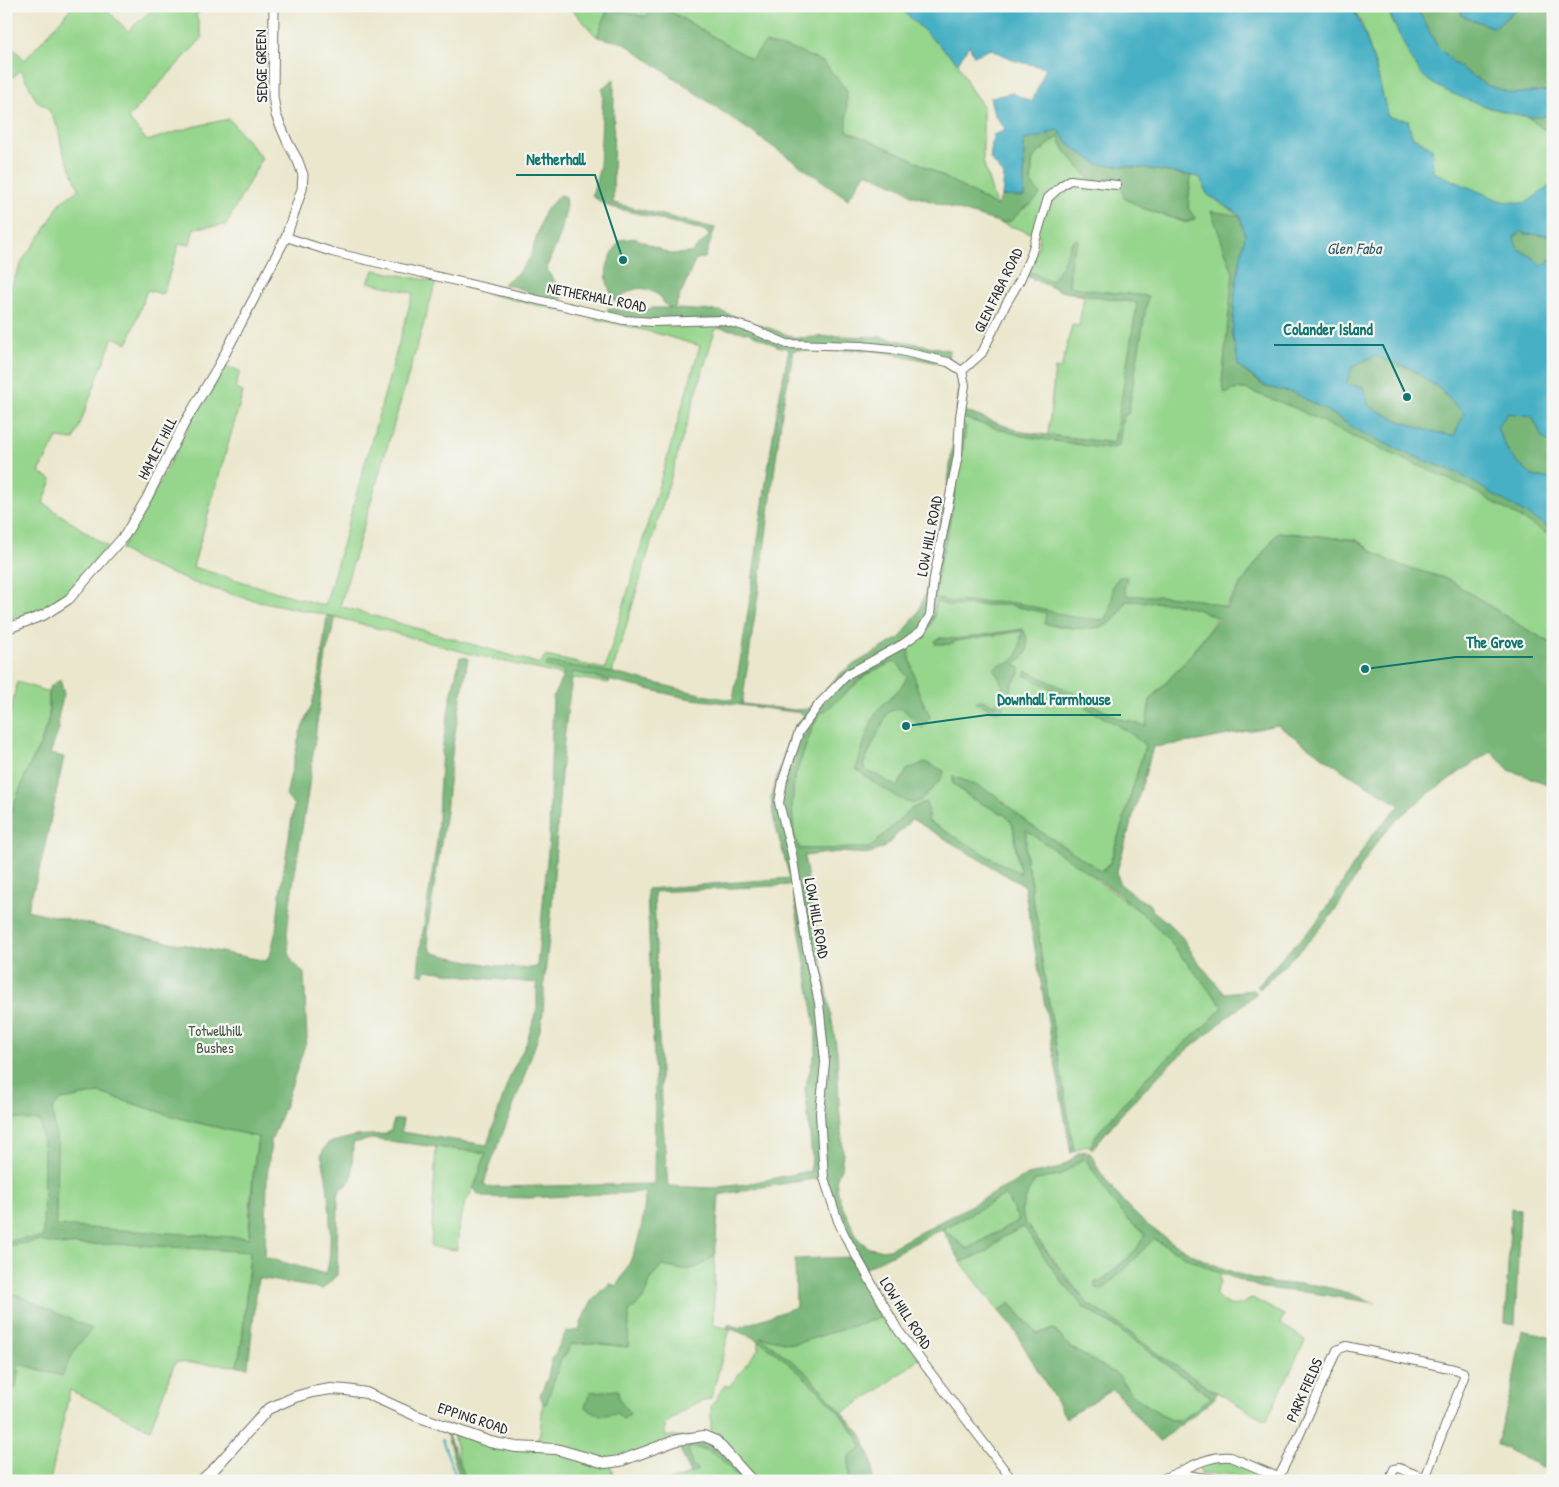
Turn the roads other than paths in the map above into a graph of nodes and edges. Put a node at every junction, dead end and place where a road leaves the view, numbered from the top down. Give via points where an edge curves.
1 (274, 6) edge
2 (1117, 185) dead end
3 (286, 237) junction
4 (962, 371) junction
5 (6, 629) edge
6 (1197, 1464) junction
7 (1176, 1473) junction
8 (1199, 1478) junction
9 (1278, 1479) edge
10 (1424, 1479) edge
11 (201, 1481) edge
12 (752, 1481) edge
13 (1013, 1481) edge
14 (1157, 1481) edge
15 (1232, 1481) edge
16 (1394, 1481) edge

1 - 3 street, SEDGE GREEN via 273,96 276,115 303,175 302,189
2 - 4 street, GLEN FABA ROAD via 1070,180 1048,198 1020,280 982,353
3 - 4 street, NETHERHALL ROAD via 332,252 624,320 722,320 787,344 892,349 948,362
3 - 5 street, HAMLET HILL via 125,535 69,599 44,615
4 - 13 street, LOW HILL ROAD via 965,385 958,455 930,615 921,631 848,674 820,703 799,732 779,803 792,854 819,1004 825,1062 820,1112 824,1178 838,1221 898,1330
6 - 7 street, PARK FIELDS
6 - 8 street
6 - 9 street, PARK FIELDS via 1215,1457 1230,1458
7 - 8 street
7 - 14 street, PARK FIELDS
8 - 15 street
9 - 10 street, PARK FIELDS via 1339,1348 1346,1346 1462,1372 1464,1377
10 - 16 street via 1399,1468 1392,1474
11 - 12 main road, EPPING ROAD via 268,1409 295,1397 330,1389 358,1391 490,1442 556,1449 605,1463 620,1461 677,1440 704,1436 716,1441

